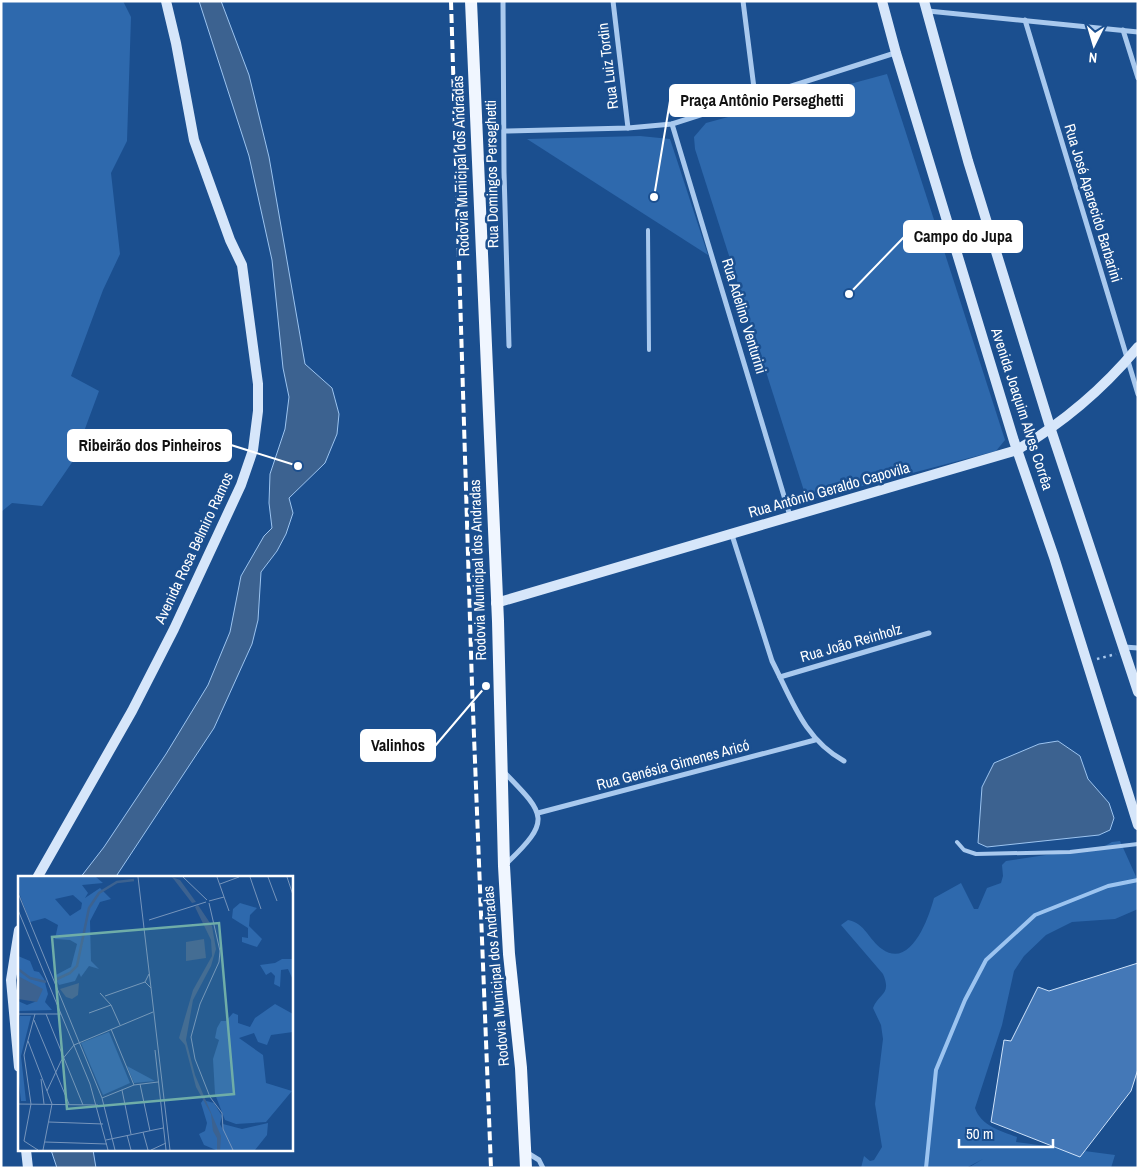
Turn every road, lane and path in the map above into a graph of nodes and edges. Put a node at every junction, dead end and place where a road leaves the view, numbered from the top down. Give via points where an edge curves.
1 (166, 1) edge
2 (471, 1) edge
3 (503, 1) edge
4 (613, 1) edge
5 (743, 1) edge
6 (882, 1) edge
7 (926, 6) edge
8 (1025, 20) junction
9 (1123, 30) junction
10 (1138, 32) edge
11 (896, 53) junction
12 (1138, 78) edge
13 (754, 96) junction
14 (672, 124) junction
15 (628, 128) junction
16 (505, 131) junction
17 (648, 230) dead end
18 (509, 346) dead end
19 (1138, 347) edge
20 (648, 350) dead end
21 (1127, 360) junction
22 (1138, 394) edge
23 (1051, 430) junction
24 (1017, 450) junction
25 (790, 517) junction
26 (732, 535) junction
27 (496, 603) junction
28 (929, 634) dead end
29 (1138, 648) edge
30 (1124, 650) junction
31 (1087, 661) junction
32 (780, 677) junction
33 (1138, 692) edge
34 (815, 740) junction
35 (844, 761) dead end
36 (500, 768) junction
37 (538, 813) junction
38 (1138, 825) edge
39 (957, 842) dead end
40 (1138, 844) edge
41 (504, 866) junction
42 (38, 876) edge
43 (18, 936) edge
44 (18, 1056) edge
45 (26, 1152) edge
46 (525, 1152) junction
47 (28, 1168) edge
48 (526, 1168) edge
49 (544, 1168) edge

1 - 42 main road, Avenida Rosa Belmiro Ramos via 194,140 242,265 258,384 253,450 242,485 174,629 132,711
2 - 27 main road, Rodovia Municipal dos Andradas
3 - 16 street, Rua Domingos Perseghetti
4 - 15 street, Rua Luiz Tordin
5 - 13 street
6 - 11 main road, Avenida Joaquim Alves Corrêa
7 - 8 street
7 - 23 main road, Avenida Joaquim Alves Corrêa via 968,161
8 - 9 street
8 - 21 street, Rua José Aparecido Barbarini
9 - 10 street
9 - 12 street
11 - 13 street
11 - 24 main road, Avenida Joaquim Alves Corrêa
13 - 14 street
14 - 15 street
14 - 25 street, Rua Adelino Venturini
15 - 16 street
16 - 18 street, Rua Domingos Perseghetti
17 - 20 lane
19 - 21 main road, Rua Antônio Geraldo Capovila
21 - 22 street, Rua José Aparecido Barbarini
21 - 23 main road, Rua Antônio Geraldo Capovila
23 - 24 main road, Rua Antônio Geraldo Capovila
23 - 30 main road, Avenida Joaquim Alves Corrêa
24 - 25 main road, Rua Antônio Geraldo Capovila
24 - 31 main road, Avenida Joaquim Alves Corrêa
25 - 26 main road, Rua Antônio Geraldo Capovila
26 - 27 main road, Rua Antônio Geraldo Capovila
26 - 32 street
27 - 36 main road, Rodovia Municipal dos Andradas
28 - 32 street, Rua João Reinholz
29 - 30 street
30 - 31 path
30 - 33 main road, Avenida Joaquim Alves Corrêa
31 - 38 main road, Avenida Joaquim Alves Corrêa
32 - 34 street
34 - 35 street
34 - 37 street, Rua Genésia Gimenes Aricó
36 - 37 street via 531,798
36 - 41 main road, Rodovia Municipal dos Andradas
37 - 41 street via 538,825 532,836
39 - 40 lane via 964,850 976,854 1070,852
41 - 46 main road, Rodovia Municipal dos Andradas
43 - 44 main road via 11,980
45 - 47 main road
46 - 48 main road, Rodovia Municipal dos Andradas
46 - 49 street via 539,1160

